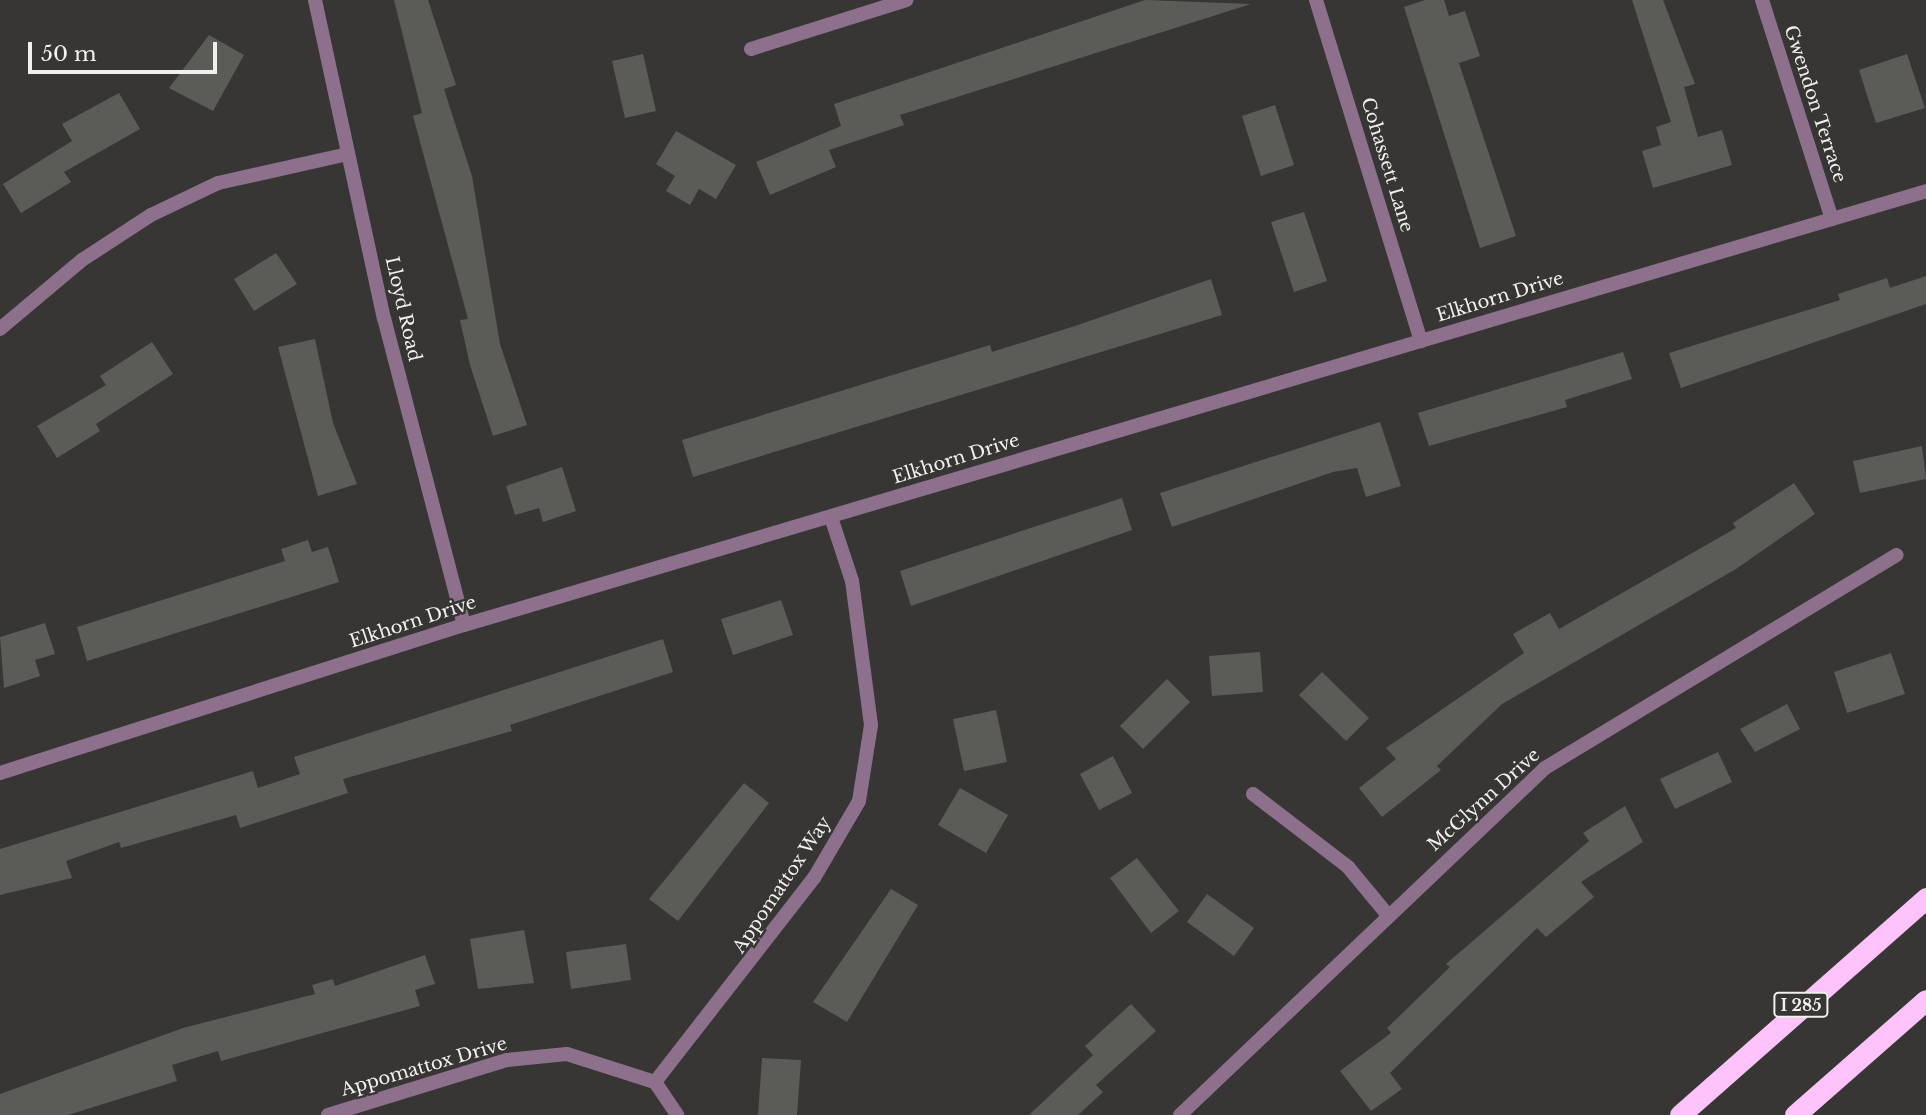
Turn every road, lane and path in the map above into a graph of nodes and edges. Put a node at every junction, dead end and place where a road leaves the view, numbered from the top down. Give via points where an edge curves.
1 (315, 0) edge
2 (906, 0) edge
3 (1317, 0) edge
4 (1762, 0) edge
5 (751, 49) dead end
6 (348, 154) junction
7 (1926, 191) edge
8 (1832, 219) junction
9 (0, 329) edge
10 (1421, 341) junction
11 (831, 517) junction
12 (1897, 555) dead end
13 (464, 625) junction
14 (0, 773) edge
15 (1253, 794) dead end
16 (1926, 898) edge
17 (1387, 914) junction
18 (1926, 1000) edge
19 (655, 1082) junction
20 (328, 1115) edge
21 (677, 1115) edge
22 (1180, 1115) edge
23 (1680, 1115) edge
24 (1795, 1115) edge

1 - 6 street, Lloyd Road
2 - 5 street
3 - 10 street, Cohassett Lane
4 - 8 street, Gwendon Terrace
6 - 9 street via 218,183 150,215 82,260
6 - 13 street, Lloyd Road via 433,517
7 - 8 street, Elkhorn Drive
8 - 10 street, Elkhorn Drive
10 - 11 street, Elkhorn Drive
11 - 13 street, Elkhorn Drive
11 - 19 street, Appomattox Way via 852,581 871,725 859,801 814,878
12 - 17 street, McGlynn Drive via 1545,768
13 - 14 street, Elkhorn Drive
15 - 17 street via 1318,841
16 - 23 highway, I 285
17 - 22 street, McGlynn Drive
18 - 24 highway
19 - 20 street, Appomattox Drive via 567,1054 519,1059
19 - 21 street

